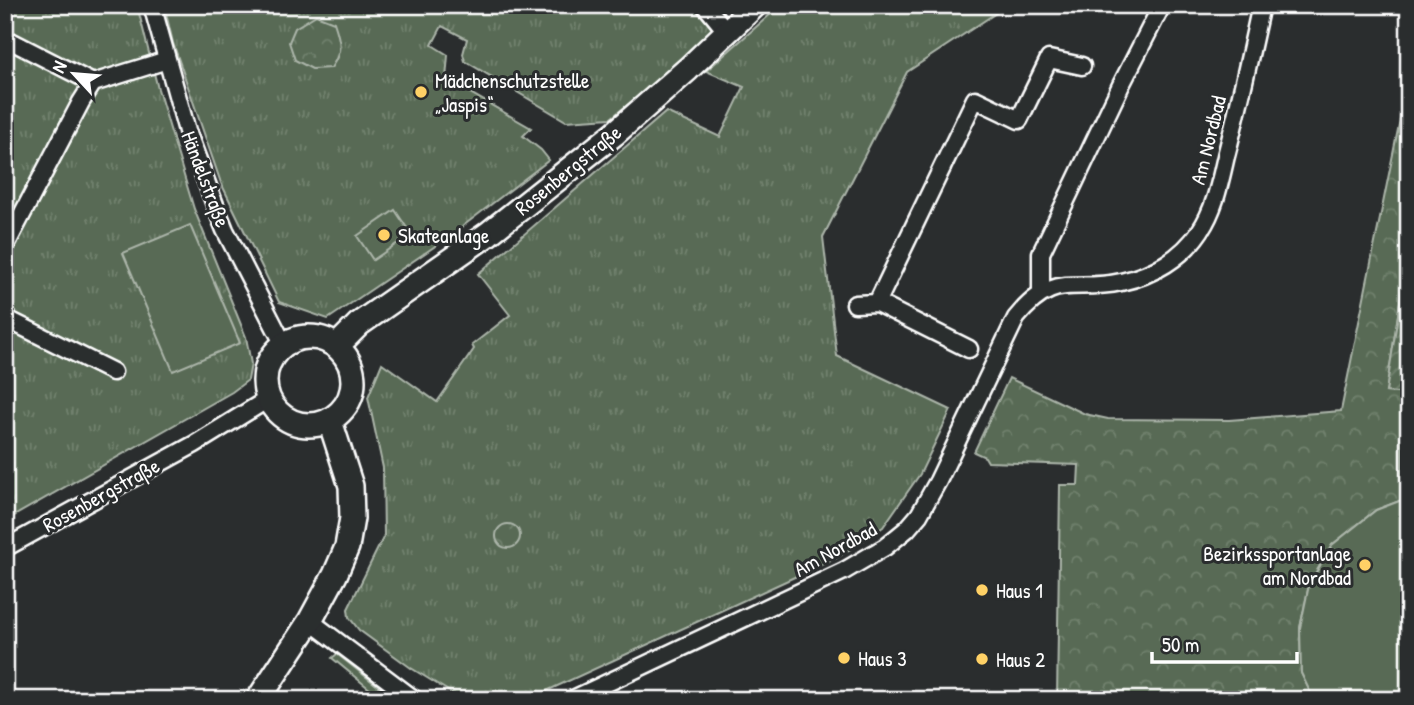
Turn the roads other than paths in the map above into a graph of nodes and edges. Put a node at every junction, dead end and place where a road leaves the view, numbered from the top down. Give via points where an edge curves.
1 (152, 5) edge
2 (705, 5) edge
3 (755, 5) edge
4 (1162, 5) edge
5 (1261, 5) edge
6 (727, 32) junction
7 (5, 38) edge
8 (167, 60) junction
9 (1082, 66) dead end
10 (93, 82) junction
11 (5, 247) edge
12 (1041, 294) junction
13 (877, 303) junction
14 (855, 304) dead end
15 (5, 318) edge
16 (284, 345) junction
17 (337, 346) junction
18 (969, 348) dead end
19 (113, 372) dead end
20 (268, 398) junction
21 (330, 421) junction
22 (5, 548) edge
23 (310, 621) junction
24 (258, 700) edge
25 (415, 700) edge
26 (571, 700) edge

1 - 8 street, Händelstraße
2 - 6 street
3 - 6 street, Rosenbergstraße
4 - 12 street via 1041,253
5 - 12 street, Am Nordbad via 1213,209 1200,231 1166,265 1138,277 1064,285
6 - 17 street, Rosenbergstraße via 614,134 488,234 359,324
7 - 10 street
8 - 10 street
8 - 16 street, Händelstraße via 216,210
9 - 13 street via 1049,59 1019,120 975,99
10 - 11 street
12 - 26 street, Am Nordbad via 1016,318 938,481 907,529 844,571
13 - 14 street
13 - 18 street
15 - 19 street
16 - 17 street via 310,337
16 - 20 street via 266,369
17 - 21 street via 353,372 353,388 345,407
20 - 21 street via 278,414 294,423 312,426
20 - 22 street, Rosenbergstraße via 195,444
21 - 23 street via 351,486 352,518 347,547
23 - 24 street
23 - 25 street

